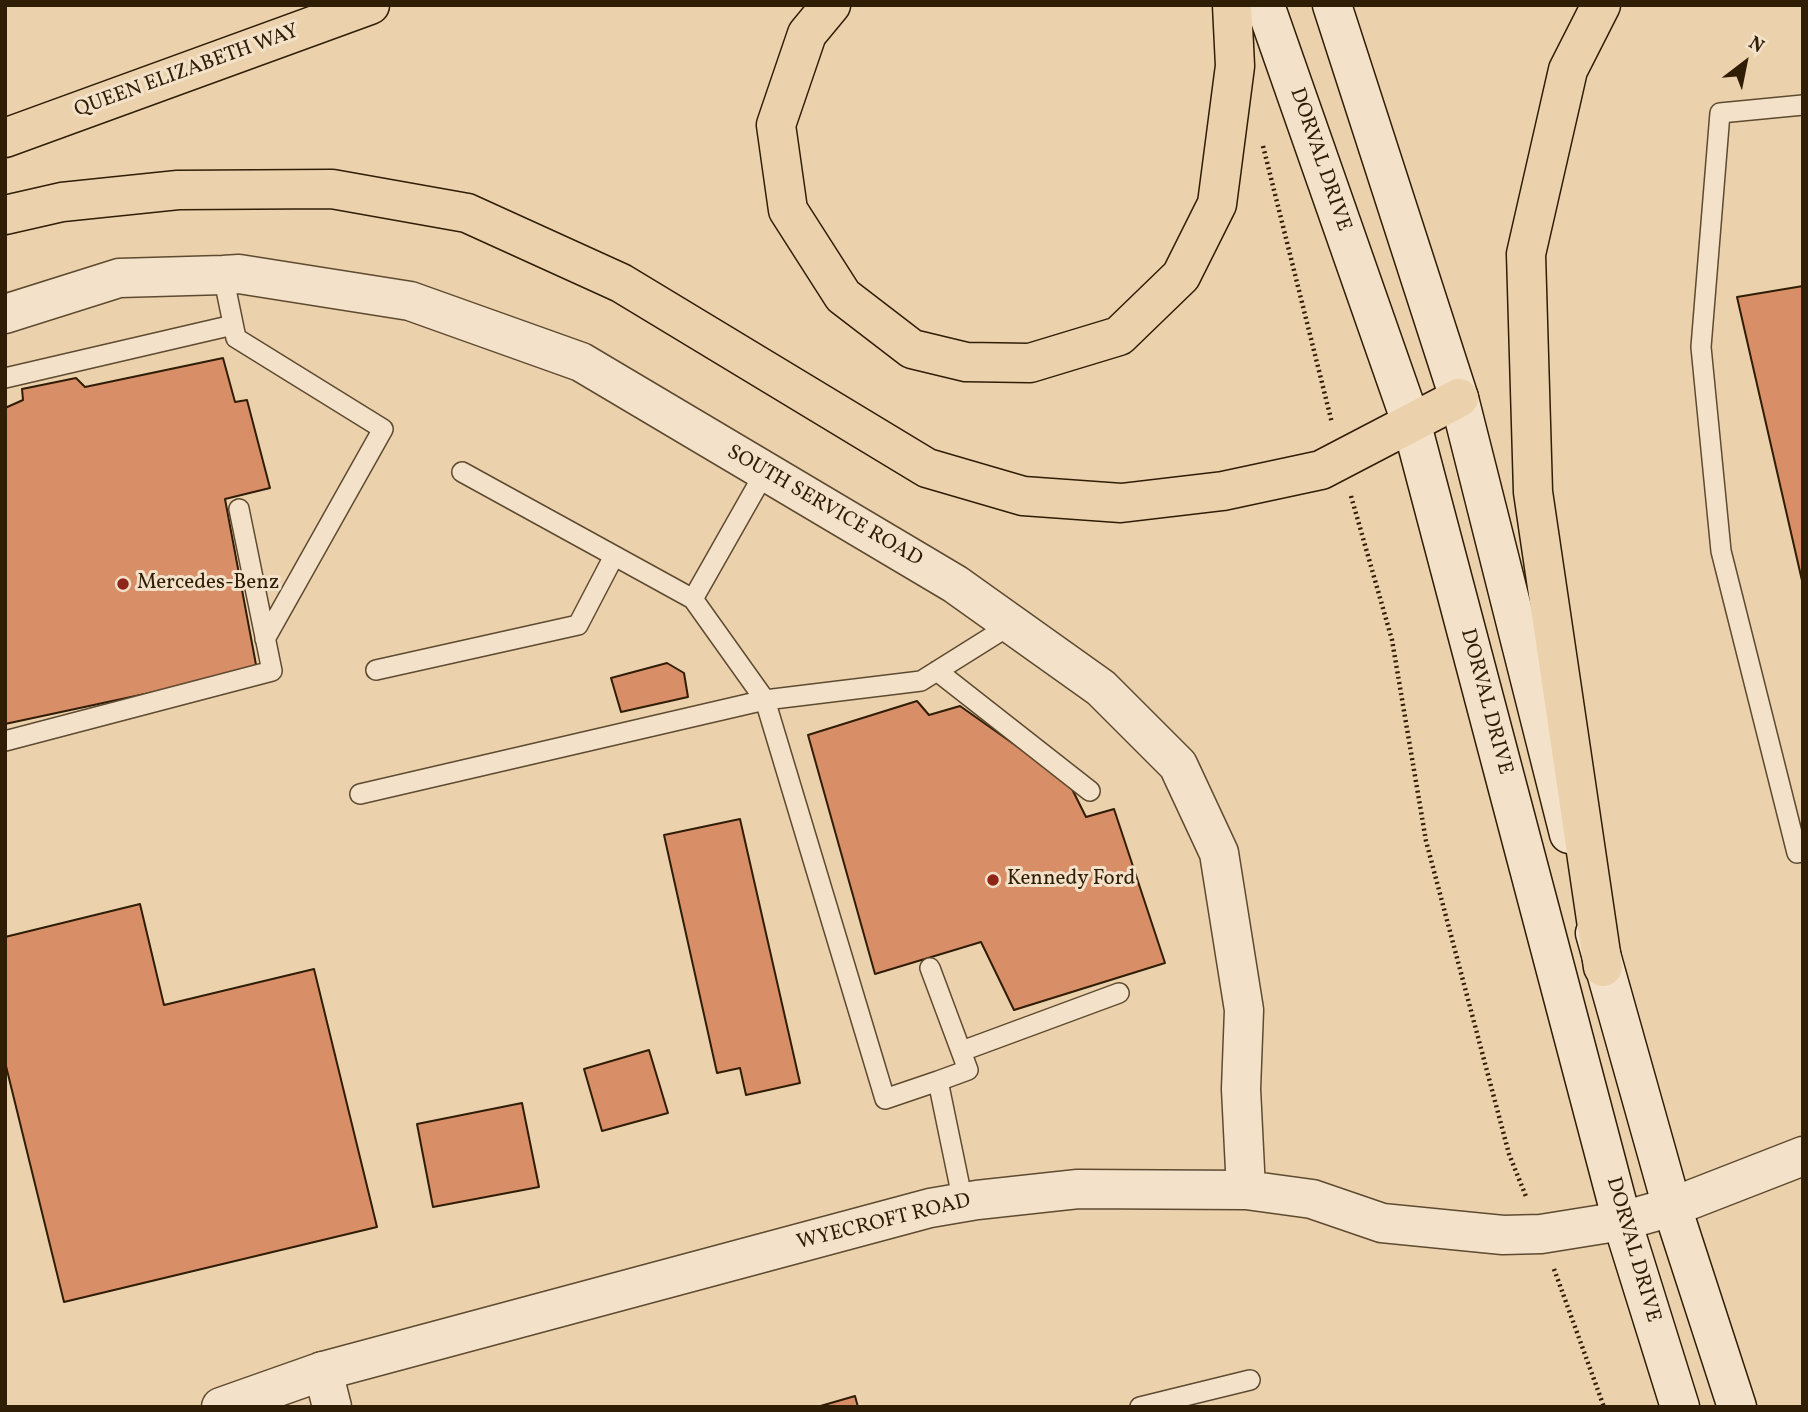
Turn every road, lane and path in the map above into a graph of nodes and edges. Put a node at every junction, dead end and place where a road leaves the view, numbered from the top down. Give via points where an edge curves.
1 (370, 5) edge
2 (831, 5) edge
3 (1232, 5) edge
4 (1265, 5) edge
5 (1332, 5) edge
6 (1601, 5) edge
7 (1803, 105) edge
8 (5, 138) edge
9 (1263, 145) dead end
10 (5, 215) edge
11 (223, 275) junction
12 (5, 314) edge
13 (233, 325) junction
14 (5, 378) edge
15 (1459, 398) junction
16 (1412, 425) junction
17 (1341, 462) junction
18 (462, 472) dead end
19 (765, 472) junction
20 (239, 509) dead end
21 (614, 556) junction
22 (693, 599) junction
23 (1012, 624) junction
24 (265, 639) junction
25 (376, 670) dead end
26 (937, 671) junction
27 (765, 700) junction
28 (5, 741) edge
29 (1090, 790) dead end
30 (360, 794) dead end
31 (1803, 852) edge
32 (1603, 967) junction
33 (930, 968) dead end
34 (1119, 993) dead end
35 (962, 1051) junction
36 (938, 1081) junction
37 (1803, 1156) edge
38 (1246, 1190) junction
39 (963, 1202) junction
40 (1672, 1207) junction
41 (1622, 1220) junction
42 (1541, 1234) junction
43 (1251, 1380) dead end
44 (328, 1389) edge
45 (263, 1400) edge
46 (221, 1407) edge
47 (1140, 1407) edge
48 (1604, 1407) edge
49 (1680, 1407) edge
50 (1737, 1407) edge

1 - 8 highway, QUEEN ELIZABETH WAY
2 - 3 highway via 807,34 776,125 788,210 843,296 912,349 966,362 1030,363 1119,336 1181,275 1217,204 1236,66
4 - 16 street, DORVAL DRIVE
5 - 15 street
6 - 32 highway via 1569,70 1526,254 1532,492
7 - 31 lane via 1720,113 1701,347 1721,551 1797,853
9 - 17 path
10 - 17 highway via 62,202 178,190 307,189 332,189 467,213 621,283 927,468 1023,496 1121,503 1223,491
11 - 12 street, SOUTH SERVICE ROAD via 119,278
11 - 13 lane
11 - 19 street, SOUTH SERVICE ROAD via 410,301 581,362
13 - 14 lane
13 - 24 lane via 236,338 383,429
15 - 16 highway
15 - 32 street
16 - 17 highway
16 - 41 street, DORVAL DRIVE
17 - 42 path via 1392,640 1426,841 1509,1154
18 - 21 lane
19 - 22 lane
19 - 23 street, SOUTH SERVICE ROAD via 955,584
20 - 24 lane
21 - 22 lane
21 - 25 lane via 578,625
22 - 27 lane
23 - 26 lane
23 - 38 street, SOUTH SERVICE ROAD via 1101,688 1178,765 1219,853 1244,1010 1241,1089
24 - 28 lane via 272,671
26 - 27 lane via 921,681
26 - 29 lane
27 - 30 lane
27 - 36 lane via 885,1099
32 - 40 street
33 - 35 lane
34 - 35 lane
35 - 36 lane via 968,1070
36 - 39 lane
37 - 40 street, WYECROFT ROAD
38 - 39 street, WYECROFT ROAD via 1078,1189
38 - 42 street, WYECROFT ROAD via 1312,1199 1382,1223 1503,1235
39 - 44 street, WYECROFT ROAD via 930,1208
40 - 41 street, WYECROFT ROAD
40 - 50 street
41 - 42 street, WYECROFT ROAD
41 - 49 street, DORVAL DRIVE
42 - 48 path
43 - 47 lane
44 - 45 street, WYECROFT ROAD
45 - 46 street, WYECROFT ROAD

